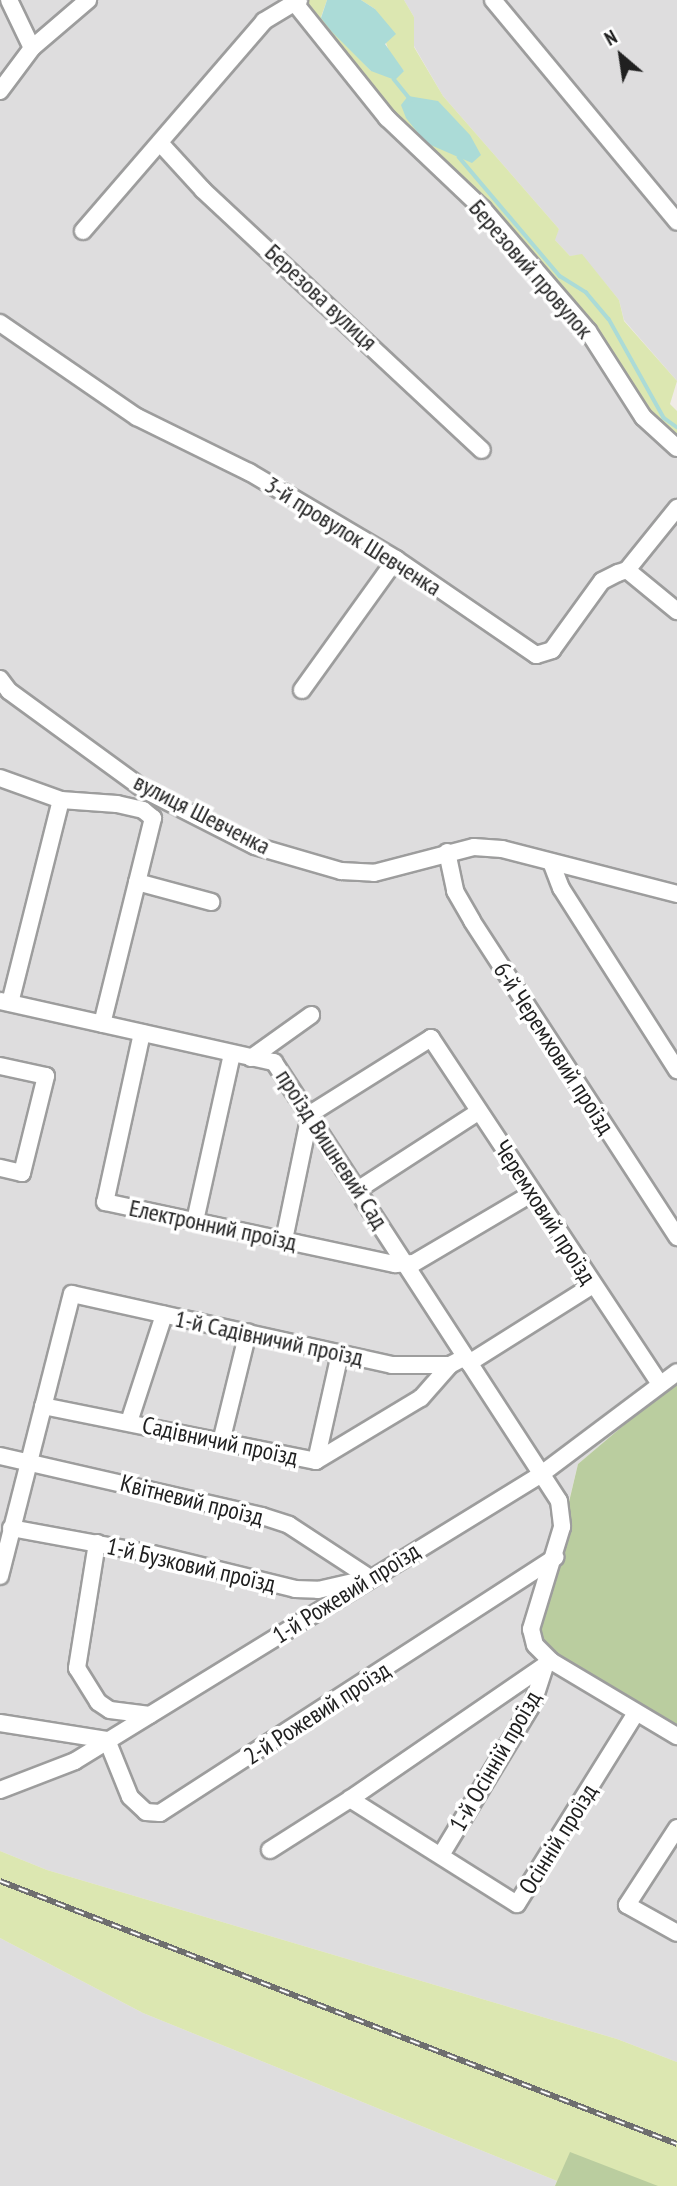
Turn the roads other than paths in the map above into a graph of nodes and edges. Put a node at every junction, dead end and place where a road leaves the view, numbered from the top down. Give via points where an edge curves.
1 (9, 0) edge
2 (89, 0) edge
3 (493, 0) edge
4 (297, 1) edge
5 (32, 48) junction
6 (0, 91) edge
7 (161, 144) junction
8 (677, 222) edge
9 (83, 231) dead end
10 (0, 323) edge
11 (677, 448) edge
12 (482, 450) dead end
13 (677, 508) edge
14 (397, 559) junction
15 (627, 570) junction
16 (677, 611) edge
17 (302, 690) dead end
18 (3, 691) edge
19 (0, 778) edge
20 (61, 800) junction
21 (447, 852) junction
22 (551, 862) junction
23 (137, 882) junction
24 (677, 894) edge
25 (211, 902) dead end
26 (5, 1002) edge
27 (312, 1015) dead end
28 (102, 1024) junction
29 (142, 1033) junction
30 (232, 1054) junction
31 (251, 1058) junction
32 (0, 1066) edge
33 (677, 1070) edge
34 (478, 1112) junction
35 (310, 1114) junction
36 (0, 1168) edge
37 (359, 1189) junction
38 (533, 1193) junction
39 (195, 1221) junction
40 (677, 1237) edge
41 (285, 1240) junction
42 (406, 1264) junction
43 (593, 1285) junction
44 (163, 1315) junction
45 (248, 1332) junction
46 (340, 1354) junction
47 (467, 1360) junction
48 (450, 1365) junction
49 (677, 1372) edge
50 (660, 1384) junction
51 (43, 1406) junction
52 (129, 1422) junction
53 (221, 1442) junction
54 (0, 1456) edge
55 (26, 1461) junction
56 (316, 1461) junction
57 (540, 1475) junction
58 (11, 1528) junction
59 (97, 1543) junction
60 (555, 1557) junction
61 (0, 1576) edge
62 (370, 1578) junction
63 (548, 1663) junction
64 (636, 1713) junction
65 (149, 1715) junction
66 (0, 1723) edge
67 (677, 1736) edge
68 (107, 1740) junction
69 (0, 1790) edge
70 (350, 1799) junction
71 (677, 1829) edge
72 (270, 1850) dead end
73 (441, 1855) junction
74 (677, 1933) edge

1 - 5 street
2 - 5 street
3 - 8 street
4 - 7 street via 264,21
4 - 11 street, Березовий провулок via 387,118 483,209 587,331 643,417
5 - 6 street
7 - 9 street
7 - 12 street, Березова вулиця via 203,190
10 - 14 street, 3-й провулок Шевченка via 137,417 249,472
13 - 15 street
14 - 15 street, 3-й провулок Шевченка via 537,655 552,650 603,581
14 - 17 street
15 - 16 street
18 - 21 street, вулиця Шевченка via 145,790 255,846 341,871 373,873
19 - 20 street
20 - 23 street via 117,804 143,810 153,818
20 - 26 street
21 - 22 street, вулиця Шевченка via 474,847 502,849
21 - 40 street, 6-й Черемховий проїзд via 455,891 472,921
22 - 24 street, вулиця Шевченка
22 - 33 street via 561,888
23 - 25 street
23 - 28 street
26 - 28 street, проїзд Вишневий Сад
27 - 31 street
28 - 29 street, проїзд Вишневий Сад
29 - 30 street, проїзд Вишневий Сад
29 - 39 street, Електронний проїзд via 106,1202
30 - 31 street, проїзд Вишневий Сад
30 - 39 street
31 - 35 street, проїзд Вишневий Сад via 274,1062
32 - 36 street via 46,1076 22,1173
34 - 35 street, Черемховий проїзд via 431,1038
34 - 37 street
34 - 38 street, Черемховий проїзд
35 - 37 street, проїзд Вишневий Сад
35 - 41 street
37 - 42 street, проїзд Вишневий Сад
38 - 42 street
38 - 43 street, Черемховий проїзд
39 - 41 street, Електронний проїзд
41 - 42 street, Електронний проїзд
42 - 47 street, проїзд Вишневий Сад
43 - 47 street, 1-й Садівничий проїзд
43 - 50 street, Черемховий проїзд
44 - 45 street, 1-й Садівничий проїзд
44 - 51 street, 1-й Садівничий проїзд via 72,1294
44 - 52 street
45 - 46 street, 1-й Садівничий проїзд
45 - 53 street
46 - 48 street, 1-й Садівничий проїзд via 392,1365
46 - 56 street
47 - 48 street, 1-й Садівничий проїзд
47 - 57 street, проїзд Вишневий Сад
48 - 56 street, Садівничий проїзд via 421,1398
49 - 50 street, 1-й Рожевий проїзд
50 - 57 street, 1-й Рожевий проїзд
51 - 52 street, Садівничий проїзд
51 - 55 street
52 - 53 street, Садівничий проїзд
53 - 56 street, Садівничий проїзд
54 - 55 street, Квітневий проїзд
55 - 58 street
55 - 62 street, Квітневий проїзд via 289,1525
57 - 60 street, проїзд Вишневий Сад via 562,1510
57 - 62 street, 1-й Рожевий проїзд
58 - 59 street, 1-й Бузковий проїзд
58 - 61 street
59 - 62 street, 1-й Бузковий проїзд via 295,1589 318,1590
59 - 65 street via 77,1668 99,1702 110,1710
60 - 63 street, проїзд Вишневий Сад via 531,1633
60 - 68 street, 2-й Рожевий проїзд via 160,1814 146,1812 130,1797
62 - 65 street, 1-й Рожевий проїзд
63 - 64 street
63 - 70 street
63 - 73 street, 1-й Осінній проїзд via 533,1703
64 - 67 street
64 - 73 street, Осінній проїзд via 517,1904
65 - 68 street, 1-й Рожевий проїзд
66 - 68 street
68 - 69 street, 1-й Рожевий проїзд via 62,1767
70 - 72 street
70 - 73 street, Осінній проїзд
71 - 74 street via 627,1905

